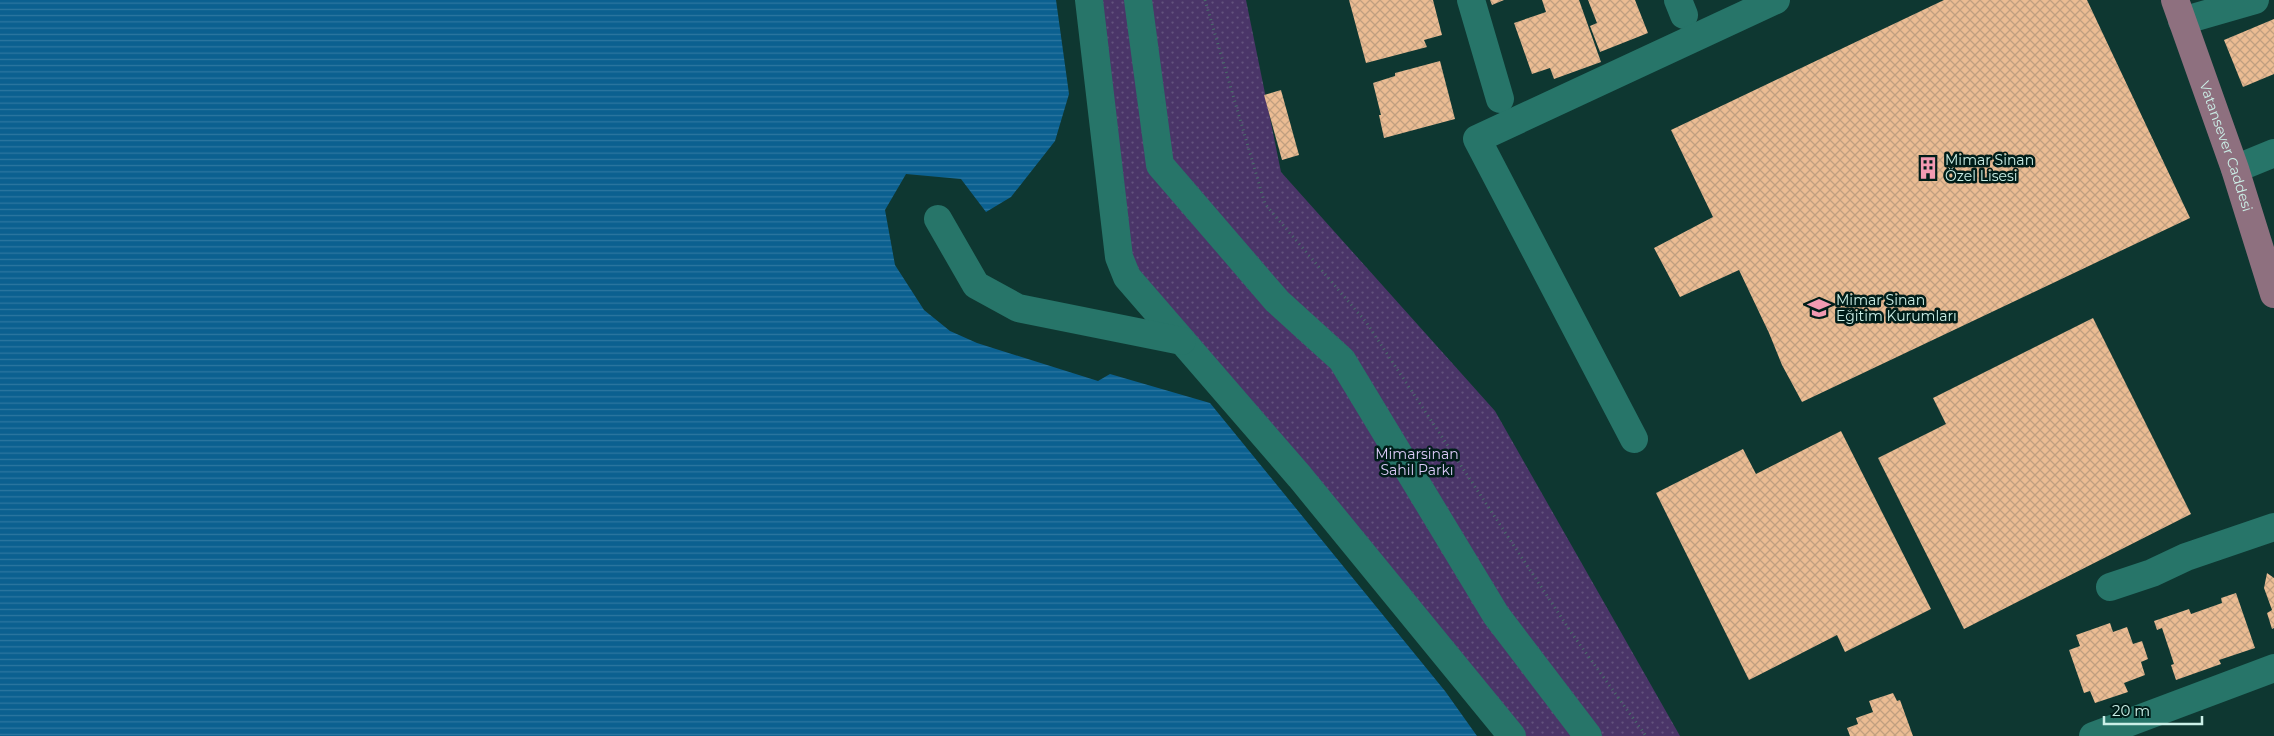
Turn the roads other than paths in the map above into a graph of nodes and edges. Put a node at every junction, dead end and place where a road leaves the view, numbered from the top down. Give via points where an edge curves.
1 (1089, 0) edge
2 (1138, 0) edge
3 (1471, 0) edge
4 (1776, 0) edge
5 (2255, 0) edge
6 (2179, 11) edge
7 (1500, 99) dead end
8 (2274, 153) edge
9 (2235, 169) junction
10 (938, 219) dead end
11 (2274, 294) edge
12 (1182, 340) junction
13 (1634, 439) dead end
14 (2274, 527) edge
15 (2110, 587) dead end
16 (2274, 668) edge
17 (1512, 736) edge
18 (1588, 736) edge
19 (2093, 736) edge

1 - 12 street via 1119,257 1127,276
2 - 18 street via 1160,165 1277,301 1342,360 1496,615
3 - 7 street
4 - 13 street via 1477,140
5 - 6 street
6 - 9 main road, Vatansever Caddesi
8 - 9 street
9 - 11 main road, Vatansever Caddesi
10 - 12 street via 976,285 1018,308
12 - 17 street via 1300,477
14 - 15 street
16 - 19 street

